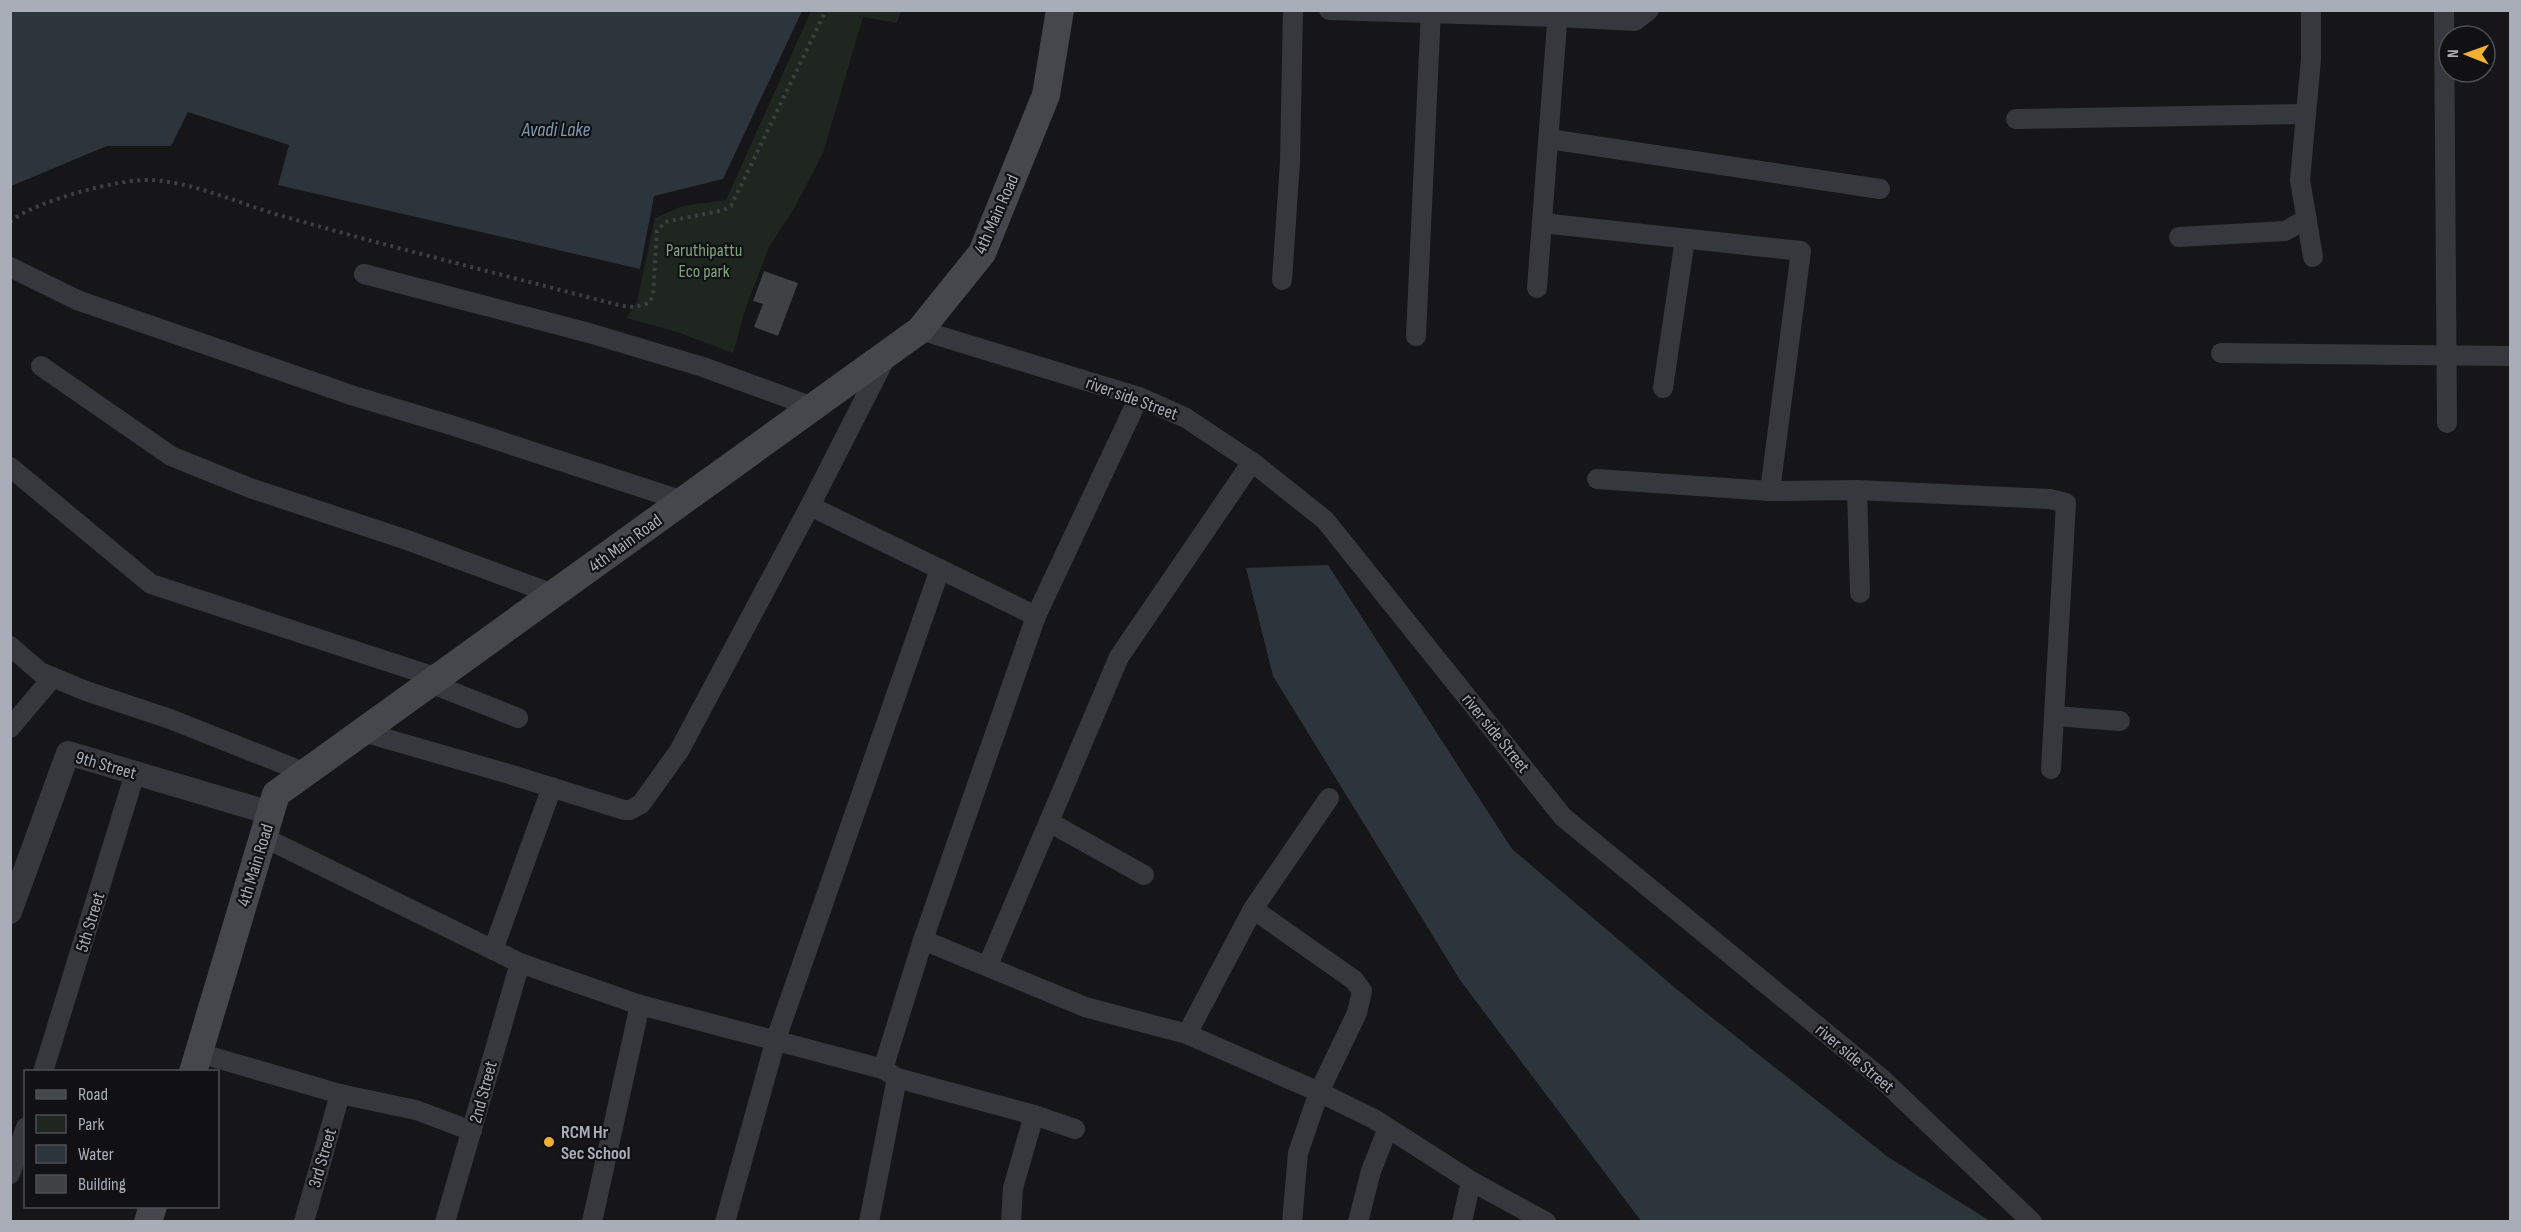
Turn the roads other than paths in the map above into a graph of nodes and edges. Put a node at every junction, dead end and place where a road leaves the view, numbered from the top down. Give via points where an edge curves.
1 (1060, 10) edge
2 (1293, 10) edge
3 (1329, 10) edge
4 (1649, 10) edge
5 (2311, 10) edge
6 (2444, 10) edge
7 (1431, 12) edge
8 (1558, 14) edge
9 (2305, 114) junction
10 (2016, 119) dead end
11 (1549, 139) junction
12 (1880, 189) dead end
13 (2307, 219) junction
14 (1542, 223) junction
15 (2179, 237) dead end
16 (1686, 239) junction
17 (2313, 257) dead end
18 (10, 267) edge
19 (364, 274) dead end
20 (1282, 280) dead end
21 (1537, 288) dead end
22 (920, 330) junction
23 (1416, 336) dead end
24 (889, 352) junction
25 (2221, 353) dead end
26 (2448, 356) junction
27 (2511, 356) edge
28 (40, 366) dead end
29 (1663, 388) dead end
30 (1139, 397) junction
31 (813, 407) junction
32 (2446, 423) dead end
33 (1252, 462) junction
34 (10, 467) edge
35 (1597, 479) dead end
36 (1857, 490) junction
37 (1770, 491) junction
38 (683, 501) junction
39 (810, 506) junction
40 (940, 569) junction
41 (1860, 593) dead end
42 (553, 594) junction
43 (1036, 616) junction
44 (10, 646) edge
45 (53, 677) junction
46 (434, 681) junction
47 (2055, 716) junction
48 (518, 718) dead end
49 (2120, 721) dead end
50 (10, 728) edge
51 (363, 732) junction
52 (2051, 769) dead end
53 (135, 773) junction
54 (306, 773) junction
55 (552, 787) junction
56 (1329, 798) dead end
57 (1049, 822) junction
58 (267, 825) junction
59 (1144, 875) dead end
60 (1253, 909) junction
61 (10, 912) edge
62 (923, 940) junction
63 (493, 950) junction
64 (520, 963) junction
65 (988, 965) junction
66 (640, 1005) junction
67 (1187, 1034) junction
68 (776, 1040) junction
69 (196, 1062) edge
70 (43, 1070) edge
71 (890, 1073) junction
72 (1319, 1092) junction
73 (340, 1094) junction
74 (1034, 1115) junction
75 (1388, 1128) junction
76 (1076, 1129) dead end
77 (472, 1131) junction
78 (24, 1133) edge
79 (10, 1174) edge
80 (1471, 1181) junction
81 (1516, 1213) edge
82 (304, 1221) edge
83 (445, 1221) edge
84 (592, 1221) edge
85 (725, 1221) edge
86 (869, 1221) edge
87 (1011, 1221) edge
88 (1293, 1221) edge
89 (1358, 1221) edge
90 (1462, 1221) edge
91 (1546, 1221) edge
92 (2031, 1221) edge

1 - 22 main road, 4th Main Road via 1046,95 982,253
2 - 20 street via 1290,162
3 - 7 street
4 - 8 street via 1635,21
5 - 9 street
6 - 26 street
7 - 8 street
7 - 23 street
8 - 11 street
9 - 10 street
9 - 13 street via 2301,180
11 - 12 street
11 - 14 street
13 - 15 street via 2285,231
13 - 17 street
14 - 16 street
14 - 21 street
16 - 29 street
16 - 37 street via 1801,252
18 - 38 street via 77,300 354,396
19 - 31 street via 612,339
22 - 24 main road, 4th Main Road
22 - 30 street, river side Street
24 - 31 main road, 4th Main Road
24 - 39 street
25 - 26 street
26 - 27 street
26 - 32 street
28 - 42 street via 171,456 250,488
30 - 33 street, river side Street via 1186,418
30 - 43 street
31 - 38 main road, 4th Main Road
33 - 57 street via 1119,657
33 - 92 street, river side Street via 1325,520 1563,817 1882,1078
34 - 46 street via 151,584
35 - 37 street
36 - 37 street
36 - 41 street
36 - 47 street via 2050,498 2066,503
38 - 42 main road, 4th Main Road
39 - 40 street
39 - 55 street via 679,751 641,804 624,810
40 - 43 street
40 - 68 street
42 - 46 main road, 4th Main Road
43 - 62 street
44 - 45 street via 40,672
45 - 50 street
45 - 54 street
46 - 48 street
46 - 51 main road, 4th Main Road
47 - 49 street
47 - 52 street
51 - 54 main road, 4th Main Road
51 - 55 street
53 - 58 street, 9th Street
53 - 61 street, 9th Street via 68,753
53 - 70 street, 5th Street
54 - 58 main road, 4th Main Road via 276,794
55 - 63 street
56 - 60 street
57 - 59 street
57 - 65 street
58 - 63 street
58 - 69 main road, 4th Main Road
60 - 67 street
60 - 72 street via 1354,980 1362,991 1357,1013
62 - 65 street
62 - 71 street
63 - 64 street
64 - 66 street
64 - 77 street, 2nd Street
65 - 67 street via 1085,1007
66 - 68 street
66 - 84 street
67 - 72 street
68 - 71 street
68 - 85 street
69 - 73 street
71 - 74 street
71 - 86 street
72 - 75 street
72 - 88 street via 1299,1153
73 - 77 street via 416,1110
73 - 82 street, 3rd Street
74 - 76 street
74 - 87 street via 1015,1179
75 - 80 street
75 - 89 street
77 - 83 street, 2nd Street
78 - 79 street
80 - 81 street
80 - 90 street
81 - 91 street

